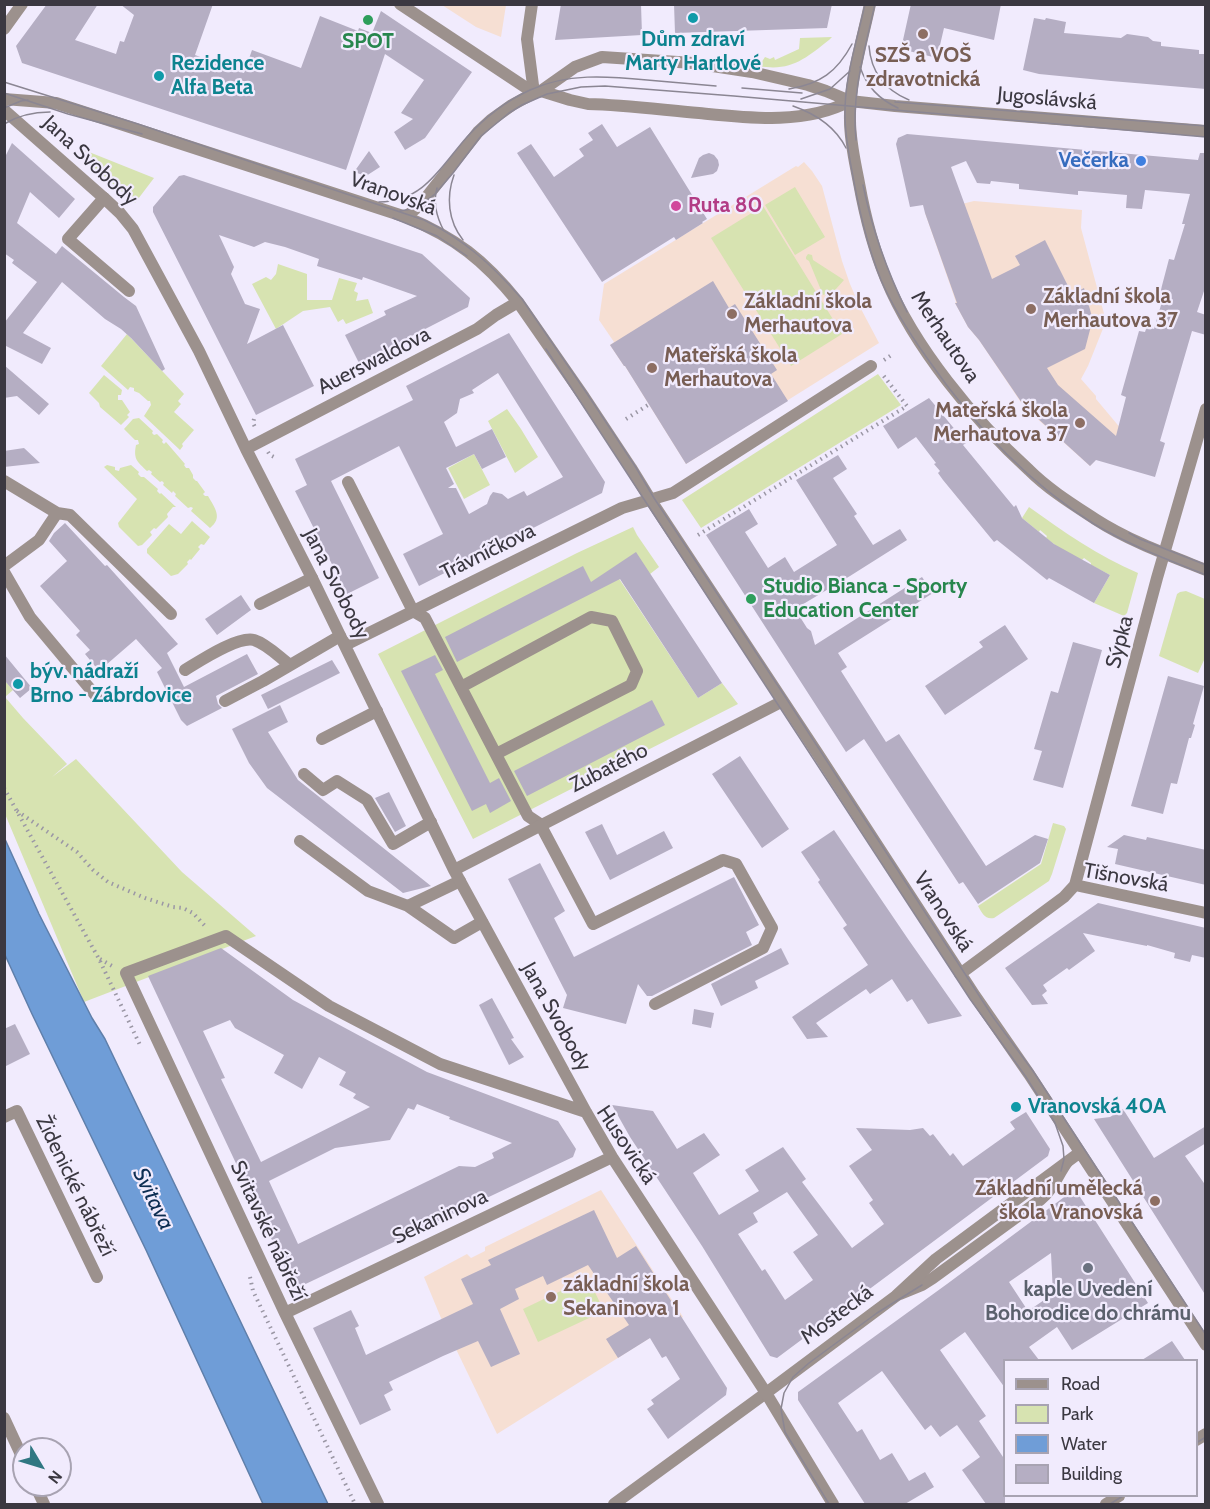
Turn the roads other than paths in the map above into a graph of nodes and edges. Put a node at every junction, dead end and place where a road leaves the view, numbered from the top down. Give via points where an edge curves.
1 (22, 4) edge
2 (400, 4) edge
3 (532, 4) edge
4 (870, 4) edge
5 (4, 29) edge
6 (538, 92) junction
7 (4, 99) edge
8 (850, 101) junction
9 (4, 110) edge
10 (1206, 131) edge
11 (104, 198) junction
12 (406, 217) junction
13 (129, 291) dead end
14 (518, 302) junction
15 (876, 369) road end
16 (1206, 410) edge
17 (246, 449) junction
18 (4, 481) edge
19 (348, 482) dead end
20 (650, 499) junction
21 (57, 513) junction
22 (1164, 554) junction
23 (4, 566) edge
24 (1206, 570) edge
25 (4, 573) edge
26 (312, 578) junction
27 (260, 604) dead end
28 (413, 611) junction
29 (171, 614) dead end
30 (343, 640) junction
31 (290, 665) junction
32 (185, 670) dead end
33 (461, 687) junction
34 (96, 696) dead end
35 (225, 701) dead end
36 (783, 701) junction
37 (377, 711) junction
38 (322, 739) dead end
39 (496, 754) junction
40 (304, 774) dead end
41 (431, 822) junction
42 (540, 824) junction
43 (300, 841) dead end
44 (454, 870) junction
45 (460, 882) junction
46 (1075, 885) junction
47 (408, 906) junction
48 (1206, 913) edge
49 (482, 922) junction
50 (126, 973) joint
51 (960, 974) junction
52 (655, 1004) dead end
53 (586, 1112) junction
54 (4, 1117) edge
55 (1079, 1153) junction
56 (612, 1157) junction
57 (97, 1277) dead end
58 (285, 1313) junction
59 (1206, 1344) edge
60 (766, 1393) junction
61 (4, 1418) edge
62 (13, 1437) edge
63 (378, 1504) edge
64 (614, 1504) edge
65 (833, 1504) edge

1 - 5 street
2 - 6 street
3 - 6 street via 527,39
4 - 8 street, Merhautova
6 - 8 street, Jugoslávská via 588,104 777,118 813,114
6 - 8 street, Jugoslávská via 575,67 602,57 693,63 752,72 808,85
6 - 12 street, Jugoslávská via 503,111 478,132 421,204
7 - 12 street, Vranovská via 56,103
8 - 10 street, Jugoslávská
8 - 22 street, Merhautova via 852,151 869,228 886,279 919,340 972,411 1029,471 1096,520
9 - 11 street, Jana Svobody
11 - 13 street via 68,239
11 - 17 street, Jana Svobody via 133,229
12 - 14 street, Vranovská via 467,250
14 - 17 street, Auerswaldova via 477,329
14 - 20 street, Vranovská
15 - 20 street via 673,493
16 - 22 street, Sýpka
17 - 26 street, Jana Svobody
18 - 21 street
19 - 28 street
20 - 28 street, Trávníčkova via 622,508
20 - 36 street, Vranovská
21 - 23 street via 39,540
21 - 29 street via 70,515
22 - 24 street, Merhautova
22 - 46 street, Sýpka
25 - 34 street via 30,617
26 - 27 street
26 - 30 street, Jana Svobody
28 - 30 street, Trávníčkova
28 - 33 street via 425,618
30 - 31 street, Trávníčkova
30 - 37 street, Jana Svobody
31 - 32 street via 255,640 243,639
31 - 35 street, Trávníčkova
33 - 39 street
33 - 39 street via 591,617 612,621 637,671 631,685
36 - 42 street, Zubatého
36 - 51 street, Vranovská
37 - 38 street
37 - 41 street, Jana Svobody
39 - 42 street via 528,816
40 - 41 street via 323,790 337,781 367,800 393,844
41 - 44 street, Jana Svobody
42 - 44 street, Zubatého
42 - 52 street via 593,924 723,860 736,864 772,928 763,948
43 - 47 street via 368,891
44 - 45 street, Jana Svobody
45 - 47 street
45 - 49 street, Jana Svobody
46 - 48 street, Tišnovská
46 - 51 street, Tišnovská
47 - 49 street via 454,938
49 - 53 street, Jana Svobody
50 - 53 street, Husovická via 226,936 329,1006 440,1064
50 - 58 street, Svitavské nábřeží
51 - 55 street, Vranovská
53 - 56 street, Husovická
54 - 57 street, Židenické nábřeží via 17,1111
55 - 59 street, Vranovská
55 - 60 street, Mostecká
56 - 58 street, Sekaninova
56 - 60 street, Husovická
58 - 63 street, Svitavské nábřeží
60 - 64 street, Mostecká
60 - 65 street, Husovická
61 - 62 street

